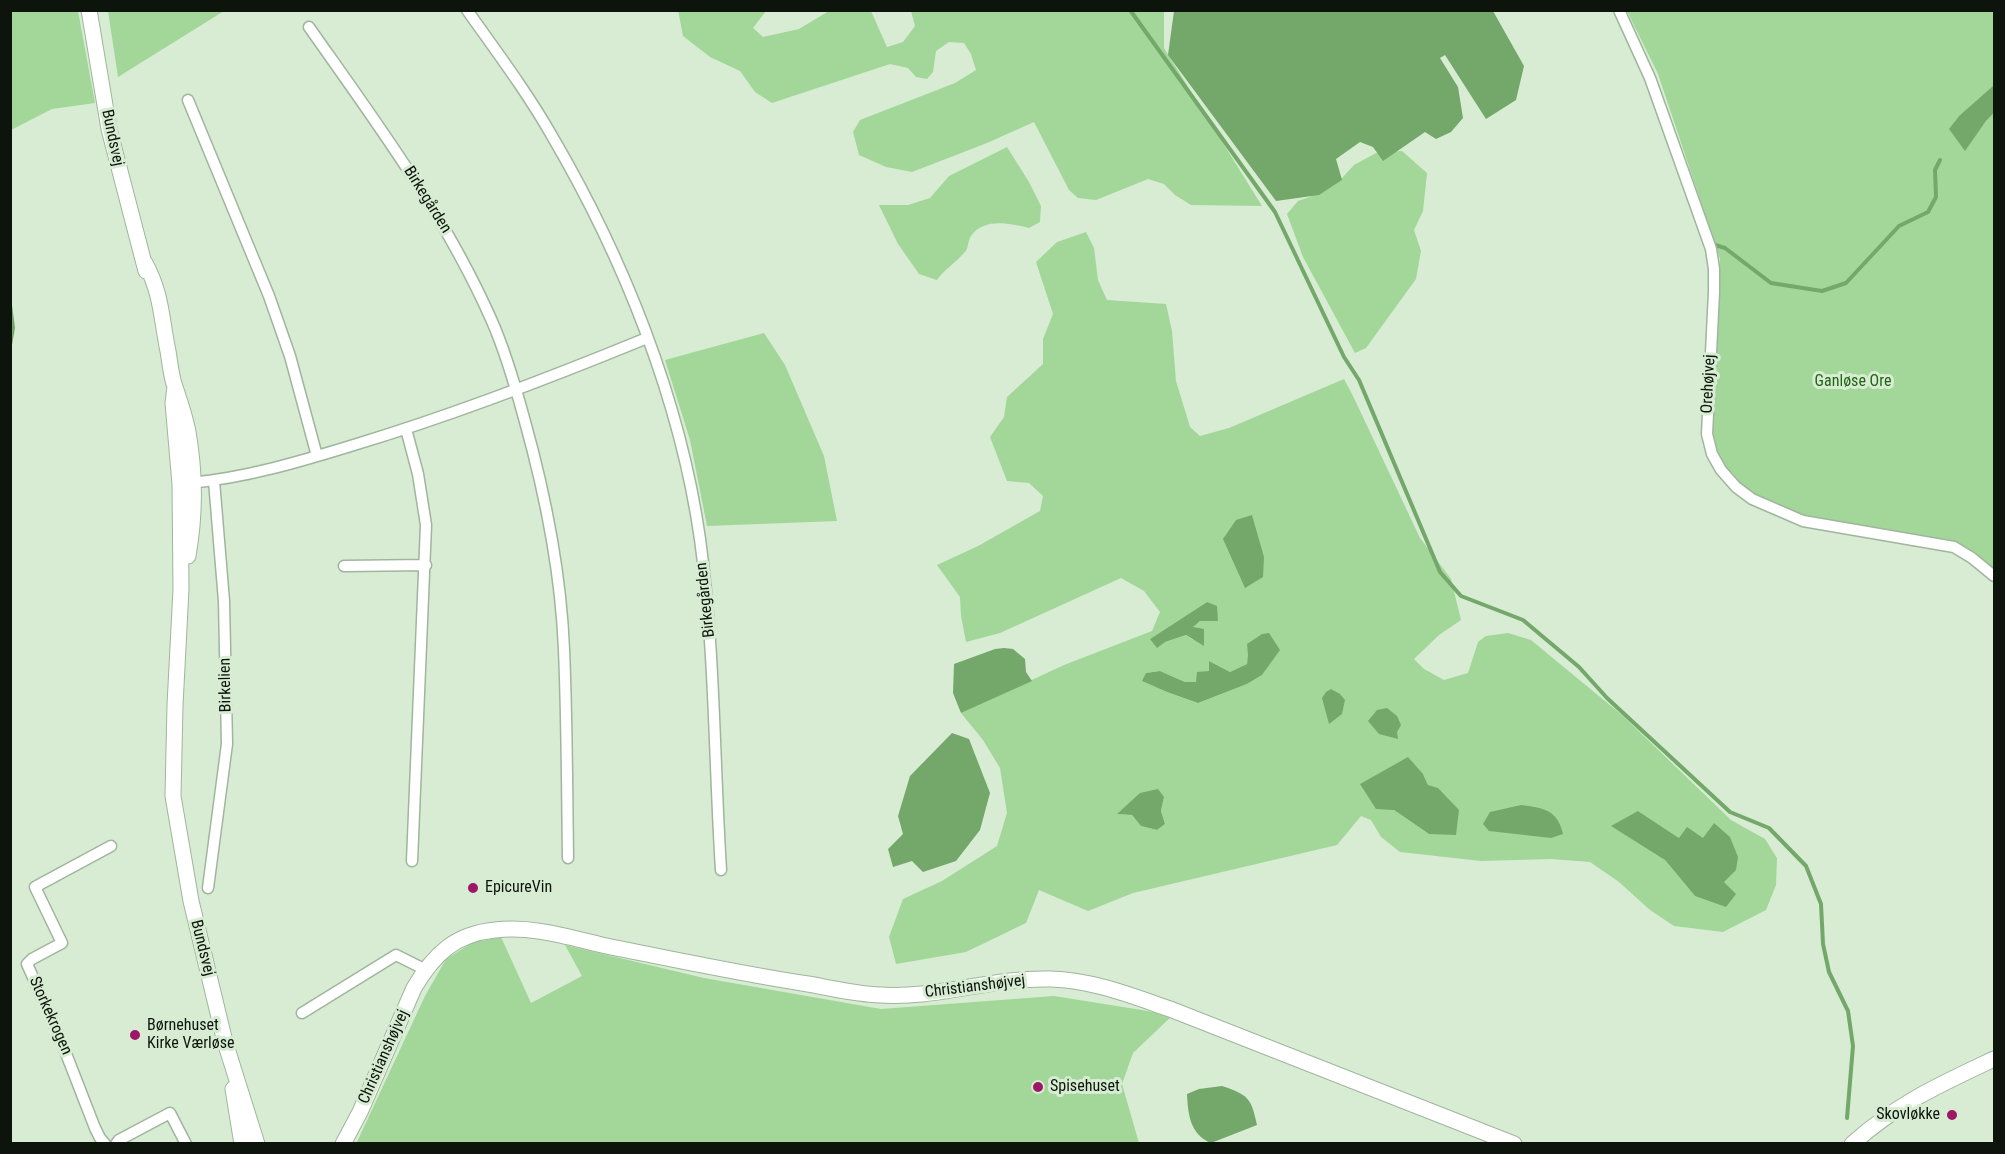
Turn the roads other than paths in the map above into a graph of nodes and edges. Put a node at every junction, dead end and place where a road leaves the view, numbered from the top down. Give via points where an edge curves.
1 (89, 10) edge
2 (467, 10) edge
3 (1618, 10) edge
4 (309, 27) dead end
5 (188, 100) dead end
6 (647, 338) junction
7 (516, 390) junction
8 (406, 429) junction
9 (317, 456) junction
10 (214, 481) junction
11 (186, 484) junction
12 (426, 565) junction
13 (344, 566) dead end
14 (1995, 576) edge
15 (111, 846) dead end
16 (568, 858) dead end
17 (412, 861) dead end
18 (722, 870) dead end
19 (208, 888) dead end
20 (426, 970) junction
21 (302, 1013) dead end
22 (225, 1042) junction
23 (1995, 1059) edge
24 (105, 1143) edge
25 (116, 1143) edge
26 (186, 1143) edge
27 (242, 1143) edge
28 (257, 1143) edge
29 (343, 1143) edge
30 (1514, 1143) edge
31 (1852, 1143) edge

1 - 11 street, Bundsvej via 109,129 145,263 161,301
2 - 6 street, Birkegården via 551,134 590,203 622,271
3 - 14 street, Orehøjvej via 1650,78 1711,249 1714,292 1707,434 1721,470 1752,499 1803,521 1954,547
4 - 7 street, Birkegården via 451,238 491,320
5 - 9 street via 269,296
6 - 7 street
6 - 18 street, Birkegården via 680,445 700,542 712,665
7 - 8 street
7 - 16 street, Birkegården via 538,468 555,556 564,648
8 - 9 street
8 - 12 street via 423,504
9 - 10 street
10 - 11 street
10 - 19 street, Birkelien via 224,601 227,744
11 - 22 street, Bundsvej via 193,527 181,589 173,796 191,901
12 - 13 street
12 - 17 street
15 - 24 street, Storkekrogen via 35,887 62,943 27,964 99,1138
20 - 21 street via 396,955
20 - 29 street, Christianshøjvej via 414,988
20 - 30 street, Christianshøjvej via 455,941 473,933 519,928 758,976 878,995 919,995 1016,981 1052,979 1084,983 1170,1009
22 - 27 street, Bundsvej
22 - 28 street, Bundsvej
23 - 31 street via 1893,1110
25 - 26 street via 170,1113

